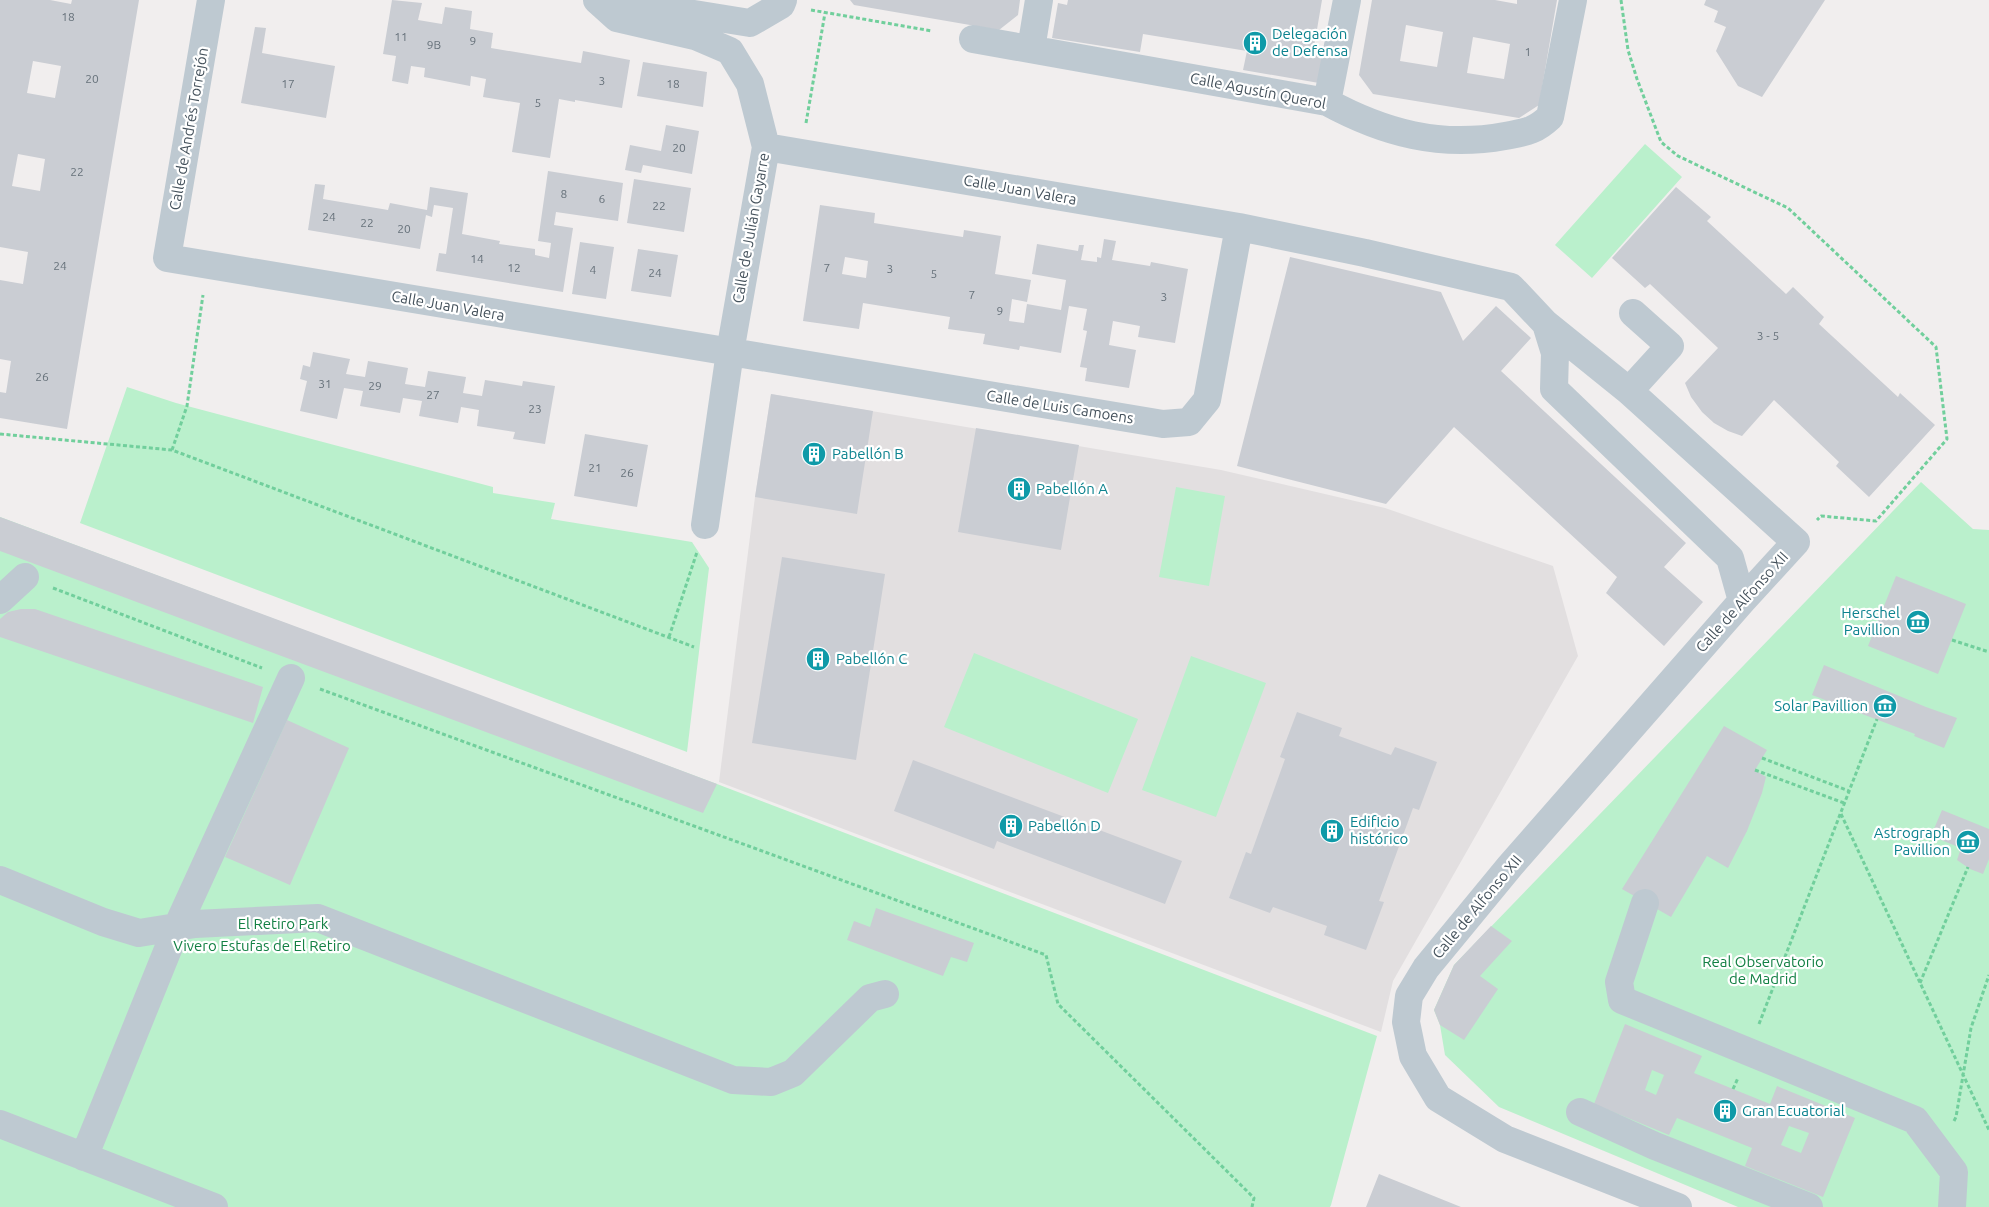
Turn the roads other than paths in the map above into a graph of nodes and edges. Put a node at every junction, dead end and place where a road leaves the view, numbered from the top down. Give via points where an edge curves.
1 (211, 0) edge
2 (597, 0) edge
3 (606, 0) edge
4 (783, 0) edge
5 (1039, 0) edge
6 (1347, 0) edge
7 (1572, 0) edge
8 (974, 39) dead end
9 (1031, 49) junction
10 (1327, 102) junction
11 (766, 147) junction
12 (1239, 227) junction
13 (166, 258) joint
14 (1633, 312) dead end
15 (1546, 324) junction
16 (730, 352) junction
17 (1629, 391) junction
18 (705, 525) road end
19 (1796, 542) joint
20 (25, 577) road end
21 (0, 600) edge
22 (1742, 601) junction
23 (291, 678) road end
24 (0, 880) edge
25 (1646, 903) dead end
26 (177, 927) junction
27 (885, 994) dead end
28 (1580, 1112) dead end
29 (0, 1124) edge
30 (84, 1157) junction
31 (214, 1207) edge
32 (1678, 1207) edge
33 (1809, 1207) edge
34 (1952, 1207) edge

1 - 13 street, Calle de Andrés Torrejón
2 - 11 street, Calle de Julián Gayarre via 617,18 695,36 730,51 750,84
3 - 4 street via 750,23
5 - 9 street
6 - 10 street
7 - 10 street, Calle Agustín Querol via 1550,117 1539,128 1490,139 1422,138 1357,119
8 - 9 street, Calle Agustín Querol
9 - 10 street, Calle Agustín Querol
11 - 12 street, Calle Juan Valera
11 - 16 street, Calle de Julián Gayarre
12 - 15 street, Calle Juan Valera via 1511,287
12 - 16 street, Calle de Luis Camoens via 1207,400 1189,422 1163,424
13 - 16 street, Calle Juan Valera
14 - 17 street via 1670,346
15 - 17 street, Calle Juan Valera
15 - 22 street via 1555,353 1554,389 1730,558
16 - 18 street, Calle de Julián Gayarre
17 - 19 street, Calle Juan Valera
19 - 22 street, Calle de Alfonso XII
20 - 21 street
22 - 32 street, Calle de Alfonso XII via 1426,968 1409,996 1406,1022 1413,1056 1438,1098 1505,1140
23 - 26 street
24 - 26 street via 103,922 140,933
25 - 34 street via 1619,982 1622,1000 1915,1120 1954,1172
26 - 27 street via 318,918 733,1080 771,1082 793,1073 870,998
26 - 30 street
28 - 33 street via 1655,1146
29 - 30 street
30 - 31 street

